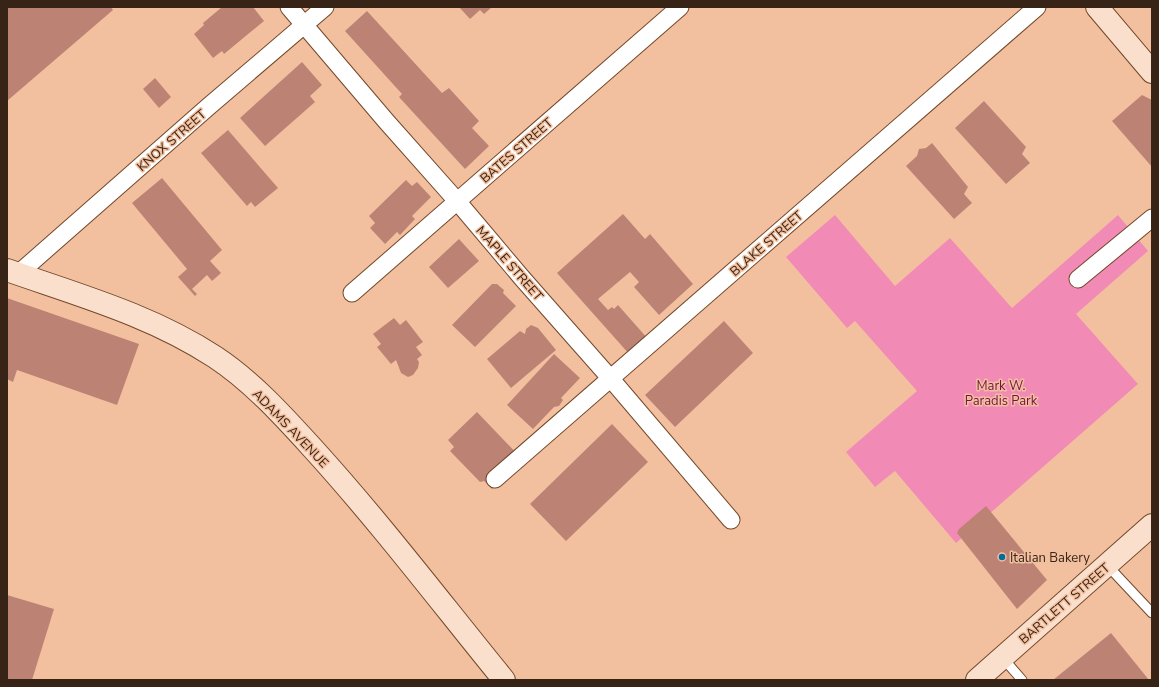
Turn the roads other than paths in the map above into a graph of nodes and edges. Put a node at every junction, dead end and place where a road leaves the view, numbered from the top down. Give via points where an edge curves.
1 (289, 7) edge
2 (325, 7) edge
3 (680, 7) edge
4 (1037, 7) edge
5 (1097, 7) edge
6 (305, 25) junction
7 (1152, 72) edge
8 (457, 201) junction
9 (1152, 218) edge
10 (13, 272) edge
11 (1078, 279) dead end
12 (352, 293) dead end
13 (611, 379) junction
14 (495, 479) dead end
15 (731, 520) dead end
16 (1152, 525) edge
17 (1107, 565) junction
18 (1152, 613) edge
19 (1002, 657) junction
20 (504, 680) edge
21 (977, 680) edge
22 (1022, 680) edge

1 - 6 street, MAPLE STREET
2 - 6 street, KNOX STREET
3 - 8 street, BATES STREET
4 - 13 street, BLAKE STREET
5 - 7 street
6 - 8 street, MAPLE STREET
6 - 10 street, KNOX STREET
8 - 12 street, BATES STREET
8 - 13 street, MAPLE STREET
9 - 11 street
10 - 20 street, ADAMS AVENUE via 98,301 178,335 215,357 241,377 287,421 345,484
13 - 14 street, BLAKE STREET
13 - 15 street, MAPLE STREET
16 - 17 street, BARTLETT STREET
17 - 18 lane
17 - 19 street, BARTLETT STREET
19 - 21 street, BARTLETT STREET
19 - 22 lane

